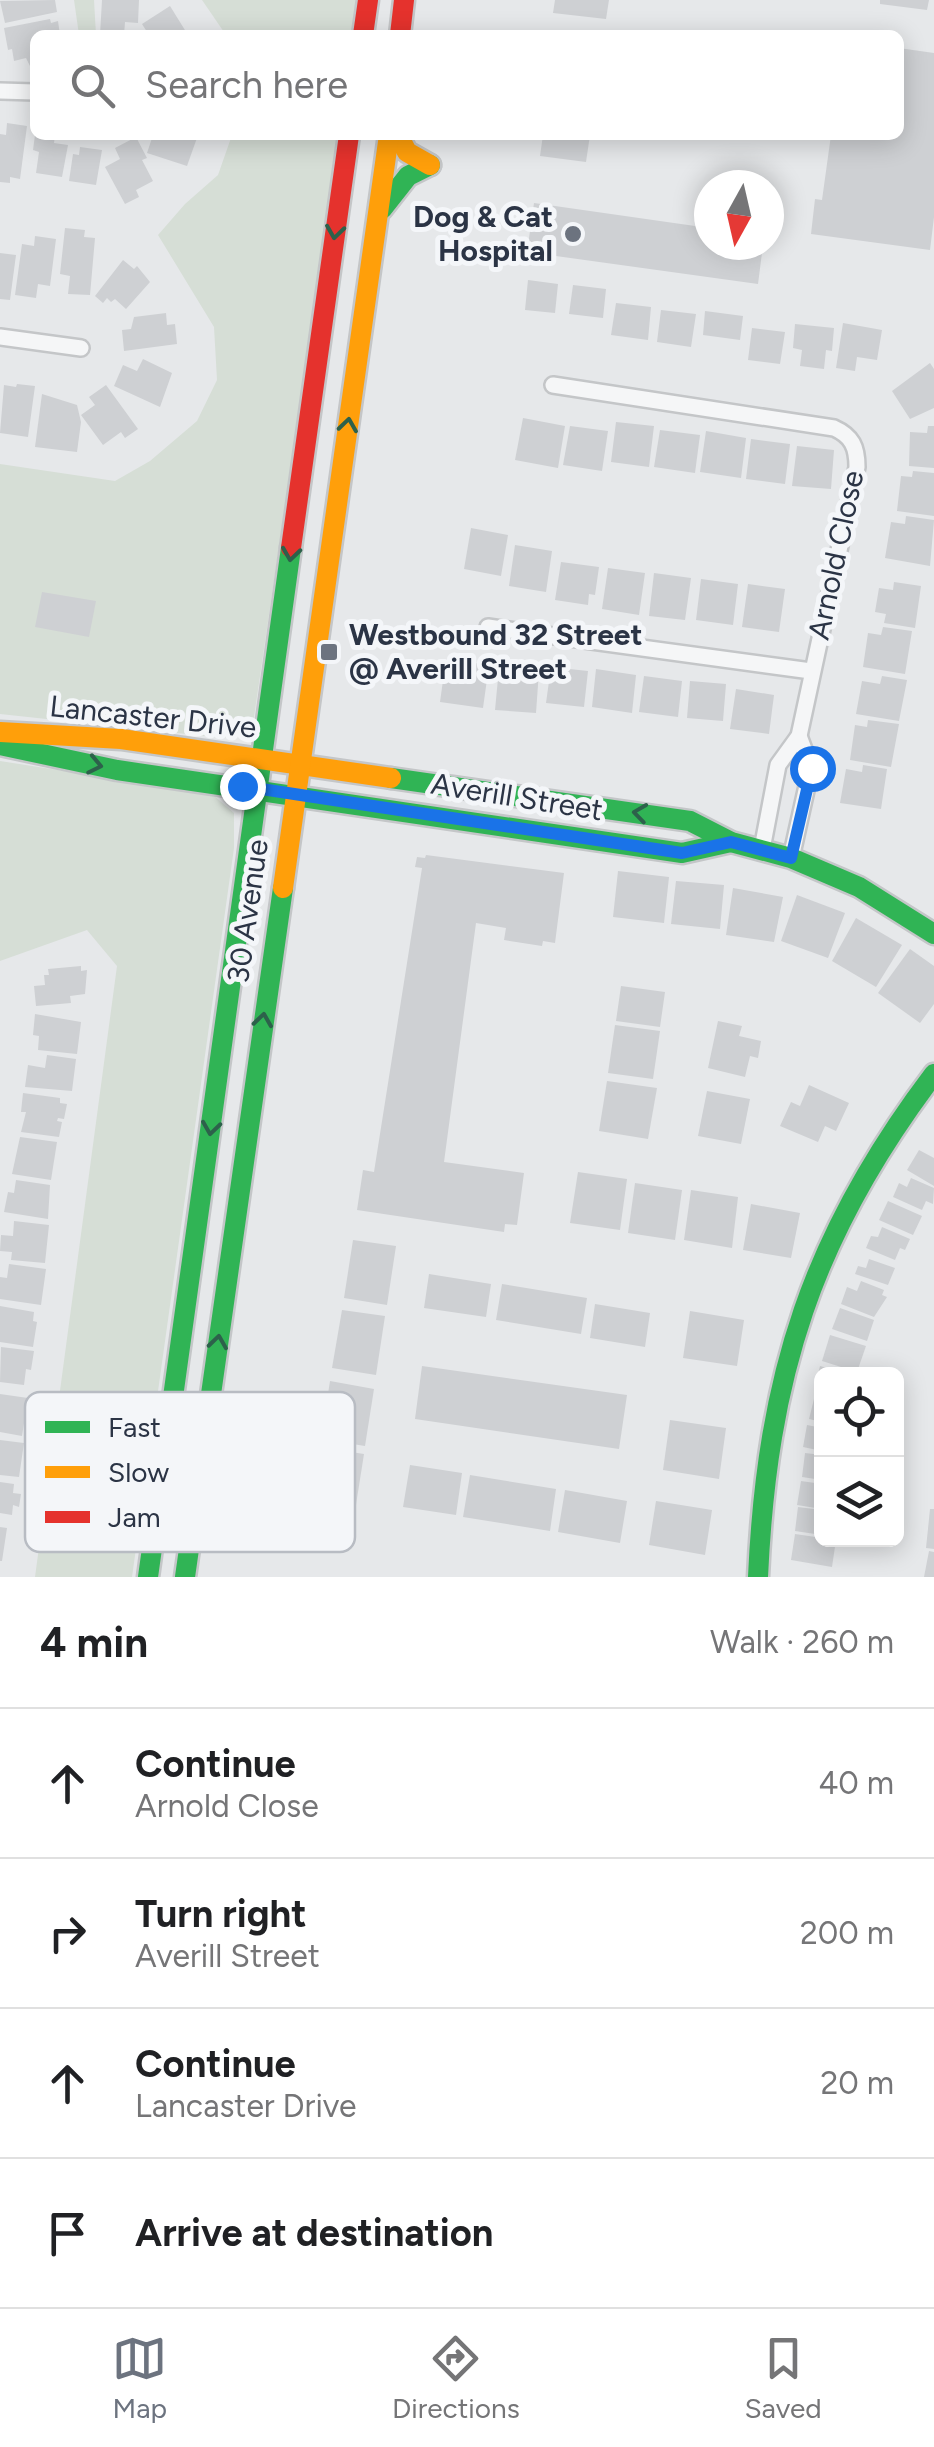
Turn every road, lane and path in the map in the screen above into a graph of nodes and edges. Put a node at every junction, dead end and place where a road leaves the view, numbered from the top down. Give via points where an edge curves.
1 (368, 0) edge
2 (404, 0) edge
3 (364, 30) edge
4 (401, 30) edge
5 (0, 90) edge
6 (30, 92) edge
7 (348, 140) edge
8 (388, 140) edge
9 (401, 140) edge
10 (378, 214) junction
11 (0, 337) edge
12 (81, 348) dead end
13 (552, 385) dead end
14 (488, 627) dead end
15 (811, 670) junction
16 (0, 732) edge
17 (799, 736) junction
18 (0, 745) edge
19 (263, 759) junction
20 (300, 764) junction
21 (259, 789) junction
22 (294, 794) junction
23 (731, 842) junction
24 (762, 849) junction
25 (791, 858) junction
26 (934, 934) edge
27 (934, 1074) edge
28 (174, 1392) edge
29 (212, 1392) edge
30 (152, 1552) edge
31 (189, 1552) edge
32 (148, 1577) edge
33 (186, 1577) edge
34 (758, 1577) edge

1 - 3 main road
2 - 4 main road
5 - 6 street
7 -> 19 main road, 30 Avenue
8 - 10 main road, 30 Avenue
9 - 10 main road via 430,166 408,176
20 -> 10 main road, 30 Avenue
11 - 12 street
13 - 15 street, Arnold Close via 808,423 848,435 857,467
14 - 15 street
15 - 17 street, Arnold Close
16 - 19 main road, Lancaster Drive via 122,738
17 - 24 street, Arnold Close via 778,765
17 - 25 street, Arnold Close via 812,768
18 -> 21 main road, Lancaster Drive via 117,770
19 - 20 main road, Lancaster Drive
19 - 21 main road, 30 Avenue
20 - 22 main road, 30 Avenue
23 -> 20 main road, Averill Street via 690,820
21 - 22 main road, Lancaster Drive
21 -> 28 main road, 30 Avenue
22 - 23 main road, Averill Street via 682,853
29 -> 22 main road, 30 Avenue
23 - 24 main road, Averill Street
24 - 25 main road, Averill Street
25 - 26 main road, Averill Street via 859,887
27 - 34 main road via 898,1120 846,1210 797,1326 764,1468
30 -> 32 main road, 30 Avenue
33 -> 31 main road, 30 Avenue

